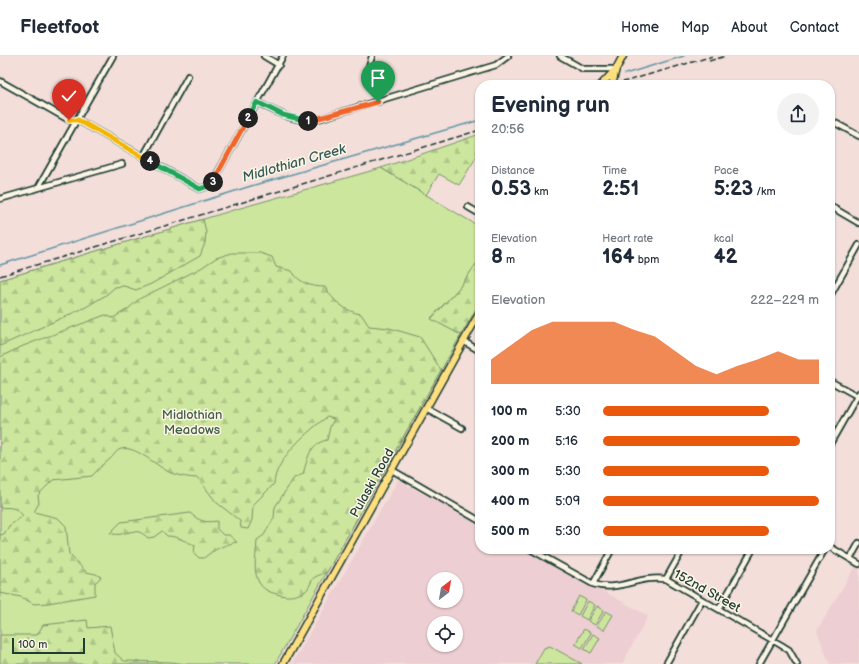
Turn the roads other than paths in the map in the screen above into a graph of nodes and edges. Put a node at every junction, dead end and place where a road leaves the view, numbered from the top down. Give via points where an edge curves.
1 (113, 56) edge
2 (264, 56) edge
3 (283, 56) edge
4 (372, 56) edge
5 (508, 56) edge
6 (560, 56) edge
7 (623, 56) edge
8 (278, 64) junction
9 (616, 69) junction
10 (188, 76) dead end
11 (606, 80) edge
12 (613, 80) edge
13 (0, 81) edge
14 (257, 102) junction
15 (378, 102) junction
16 (78, 120) junction
17 (835, 123) edge
18 (859, 136) edge
19 (142, 157) junction
20 (122, 164) dead end
21 (38, 188) junction
22 (0, 199) edge
23 (468, 207) dead end
24 (835, 209) edge
25 (475, 211) edge
26 (859, 223) edge
27 (859, 244) edge
28 (835, 287) edge
29 (475, 321) edge
30 (463, 342) junction
31 (475, 348) edge
32 (835, 384) edge
33 (858, 395) edge
34 (426, 408) junction
35 (462, 428) dead end
36 (835, 435) edge
37 (392, 470) junction
38 (475, 518) edge
39 (859, 543) edge
40 (835, 550) edge
41 (539, 554) edge
42 (609, 554) edge
43 (680, 554) edge
44 (750, 554) edge
45 (822, 554) edge
46 (850, 559) junction
47 (859, 564) edge
48 (666, 579) junction
49 (593, 584) junction
50 (702, 600) junction
51 (719, 610) junction
52 (773, 640) junction
53 (283, 664) edge
54 (666, 664) edge
55 (759, 664) edge
56 (797, 664) edge

1 - 16 street
2 - 8 street
3 - 8 street
4 - 15 street via 369,67
5 - 15 street via 496,65
6 - 9 street via 583,69
7 - 9 main road
8 - 14 street
9 - 11 main road
9 - 12 main road
10 - 19 street
13 - 16 street via 69,120
14 - 15 street via 283,115 304,121
14 - 19 street via 211,185 200,189
16 - 19 street
16 - 21 street
17 - 18 street
20 - 21 street
21 - 22 street
23 - 25 street
24 - 26 street
27 - 28 street
29 - 30 main road, Pulaski Road
30 - 31 street
30 - 34 main road, Pulaski Road
32 - 33 street
33 - 36 street
34 - 35 street
34 - 37 main road, Pulaski Road
37 - 38 street
37 - 53 main road, Pulaski Road
39 - 46 street
40 - 46 street
41 - 49 street, 152nd Street
42 - 49 street
43 - 48 street
44 - 51 street
45 - 52 street
46 - 47 street
48 - 49 street, 152nd Street via 654,577 603,588
48 - 50 street, 152nd Street
50 - 51 street, 152nd Street
50 - 54 street
51 - 52 street, 152nd Street
52 - 55 street
52 - 56 street, 152nd Street via 789,650

